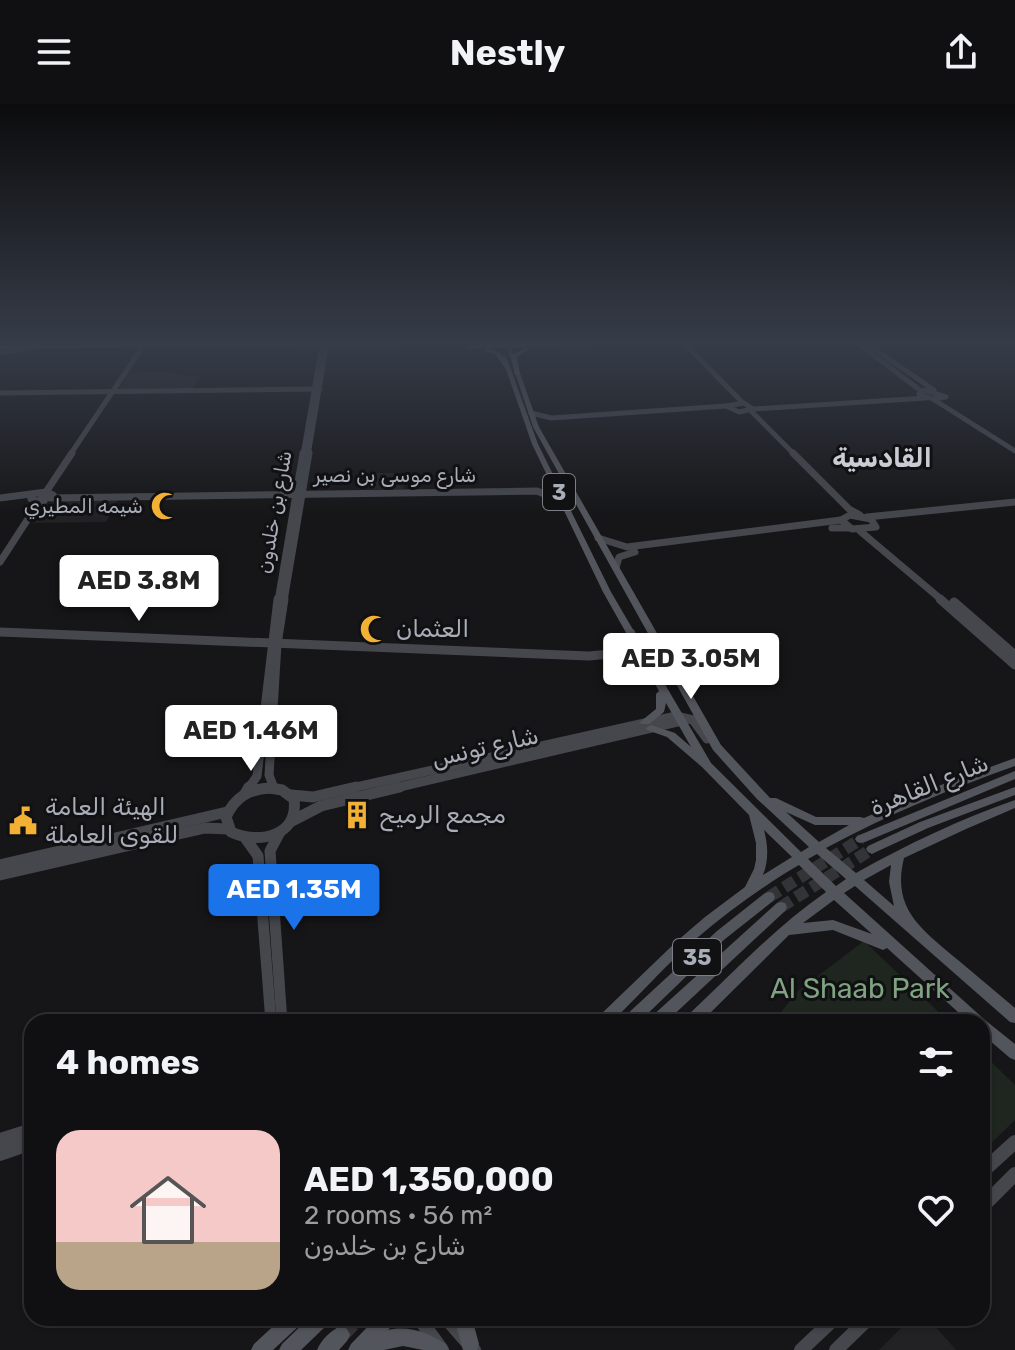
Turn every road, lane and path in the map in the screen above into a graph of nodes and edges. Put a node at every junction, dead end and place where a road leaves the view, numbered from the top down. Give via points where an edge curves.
1 (106, 400) edge
2 (315, 400) edge
3 (518, 400) edge
4 (526, 400) edge
5 (725, 400) edge
6 (737, 400) edge
7 (855, 400) edge
8 (939, 400) edge
9 (946, 401) joint
10 (729, 406) junction
11 (747, 410) junction
12 (531, 413) junction
13 (551, 420) junction
14 (536, 427) junction
15 (1008, 445) edge
16 (553, 480) junction
17 (818, 482) junction
18 (537, 491) junction
19 (299, 492) junction
20 (0, 498) edge
21 (43, 498) junction
22 (563, 502) junction
23 (1015, 504) edge
24 (863, 516) junction
25 (843, 518) junction
26 (875, 527) junction
27 (849, 528) junction
28 (785, 531) junction
29 (860, 531) junction
30 (598, 538) junction
31 (632, 549) junction
32 (0, 562) edge
33 (616, 568) junction
34 (957, 609) junction
35 (968, 618) junction
36 (0, 632) edge
37 (631, 633) junction
38 (273, 644) junction
39 (1015, 655) edge
40 (1015, 665) edge
41 (662, 688) junction
42 (692, 705) junction
43 (682, 719) junction
44 (648, 725) junction
45 (561, 742) junction
46 (717, 747) junction
47 (548, 753) junction
48 (1015, 762) edge
49 (707, 766) junction
50 (1015, 775) edge
51 (274, 788) junction
52 (337, 791) junction
53 (1015, 791) edge
54 (245, 794) junction
55 (291, 795) junction
56 (761, 796) junction
57 (331, 804) junction
58 (1015, 804) edge
59 (227, 812) junction
60 (753, 814) junction
61 (292, 821) junction
62 (866, 821) junction
63 (163, 827) junction
64 (228, 829) junction
65 (280, 832) junction
66 (159, 839) junction
67 (246, 839) junction
68 (861, 839) tunnel mouth
69 (818, 848) junction
70 (872, 849) tunnel mouth
71 (899, 855) junction
72 (800, 859) junction
73 (0, 865) edge
74 (0, 875) edge
75 (853, 880) junction
76 (749, 892) junction
77 (835, 893) junction
78 (769, 897) tunnel mouth
79 (781, 907) tunnel mouth
80 (786, 930) junction
81 (928, 942) junction
82 (908, 960) junction
83 (270, 1014) edge
84 (281, 1014) edge
85 (611, 1014) edge
86 (637, 1014) edge
87 (665, 1014) edge
88 (699, 1014) edge
89 (970, 1014) edge
90 (1015, 1017) edge
91 (990, 1032) edge
92 (1015, 1053) edge
93 (24, 1132) edge
94 (0, 1140) edge
95 (1015, 1142) edge
96 (24, 1146) edge
97 (0, 1154) edge
98 (990, 1165) edge
99 (1015, 1174) edge
100 (990, 1199) edge
101 (286, 1326) edge
102 (314, 1326) edge
103 (380, 1326) edge
104 (424, 1326) edge
105 (453, 1326) edge
106 (465, 1326) edge
107 (829, 1326) edge
108 (861, 1326) edge
109 (341, 1335) tunnel mouth
110 (814, 1344) edge
111 (472, 1347) edge
112 (260, 1350) edge
113 (288, 1350) edge
114 (326, 1350) edge
115 (357, 1350) edge
116 (366, 1350) edge
117 (441, 1350) edge
118 (801, 1350) edge
119 (836, 1350) edge

1 - 21 street
2 - 19 street, شارع بن خلدون
3 - 16 main road, 3
4 - 12 main road, 3
5 - 10 street
6 - 11 street
7 - 11 street
8 - 9 street
9 - 15 street
10 - 11 street
10 - 11 street
10 - 13 street
11 - 17 street
12 - 13 street
12 - 14 main road, 3
13 - 14 street
14 - 30 main road, 3
16 - 18 street via 548,489
16 - 22 main road, 3
17 - 24 street
17 - 25 street
18 - 19 street, شارع موسى بن نصير
18 - 22 street, شارع موسى بن نصير
19 - 21 street, شارع موسى بن نصير
19 - 38 street, شارع بن خلدون
20 - 21 street, شارع موسى بن نصير
21 - 32 street
22 - 37 main road, 3
23 - 24 street
23 - 26 street
24 - 25 street
24 - 26 street
25 - 27 street
25 - 28 street
26 - 29 street
26 - 34 street
27 - 28 street
27 - 29 street
28 - 31 street
29 - 34 street
30 - 31 street
30 - 33 main road, 3
31 - 33 street via 619,557
33 - 42 main road, 3
34 - 35 street
35 - 39 street
35 - 40 street
36 - 38 street
37 - 38 street via 625,649 612,655
37 - 41 main road, 3
38 - 51 street, شارع بن خلدون via 269,775
38 - 54 street, شارع بن خلدون via 257,776
41 - 43 main road, 3
41 - 44 main road via 661,710
42 - 43 street
42 - 46 main road, 3
43 - 44 street, شارع تونس
43 - 46 street
43 - 49 main road, 3
44 - 45 street, شارع تونس
44 - 47 street, شارع تونس
44 - 49 main road via 671,735
45 - 47 street via 564,747
45 - 52 street, شارع تونس
46 - 56 main road, 3
47 - 57 street, شارع تونس
48 - 62 main road via 903,802
49 - 60 main road, 3
50 - 68 main road, شارع القاهرة
51 - 54 street
51 - 55 street
52 - 55 street, شارع تونس via 308,798
52 - 57 street via 326,798
53 - 70 main road, شارع القاهرة
54 - 59 street
55 - 61 street via 296,807
56 - 62 main road via 815,821
56 - 69 main road, 3
57 - 61 street, شارع تونس
58 - 71 main road
59 - 63 street
59 - 64 street
60 - 72 main road, 3
60 - 76 main road via 764,847
61 - 65 street
62 - 69 main road
63 - 66 street via 170,831
63 - 73 street
64 - 66 street via 205,828
64 - 67 street
65 - 67 street
65 - 84 street via 270,851
66 - 74 street
67 - 83 street via 259,860
69 - 72 main road
69 - 75 main road, 3
71 - 75 main road
71 - 81 main road via 893,880 897,901
72 - 76 main road
72 - 77 main road, 3
75 - 77 main road
75 - 81 main road, 3
76 - 85 main road via 707,922
77 - 80 main road
77 - 82 main road, 3
78 - 86 main road, 35
79 - 87 main road, 35
80 - 82 main road via 841,926
80 - 88 main road
81 - 90 main road, 3
82 - 89 main road, 3
91 - 92 main road, 3
93 - 94 street
95 - 98 street
96 - 97 street
99 - 100 street
101 - 112 main road
102 - 113 main road
103 - 115 main road
104 - 117 street
105 - 111 street
106 - 111 main road
107 - 110 street
108 - 119 street
109 - 114 main road
110 - 118 street
116 - 117 main road via 397,1335

